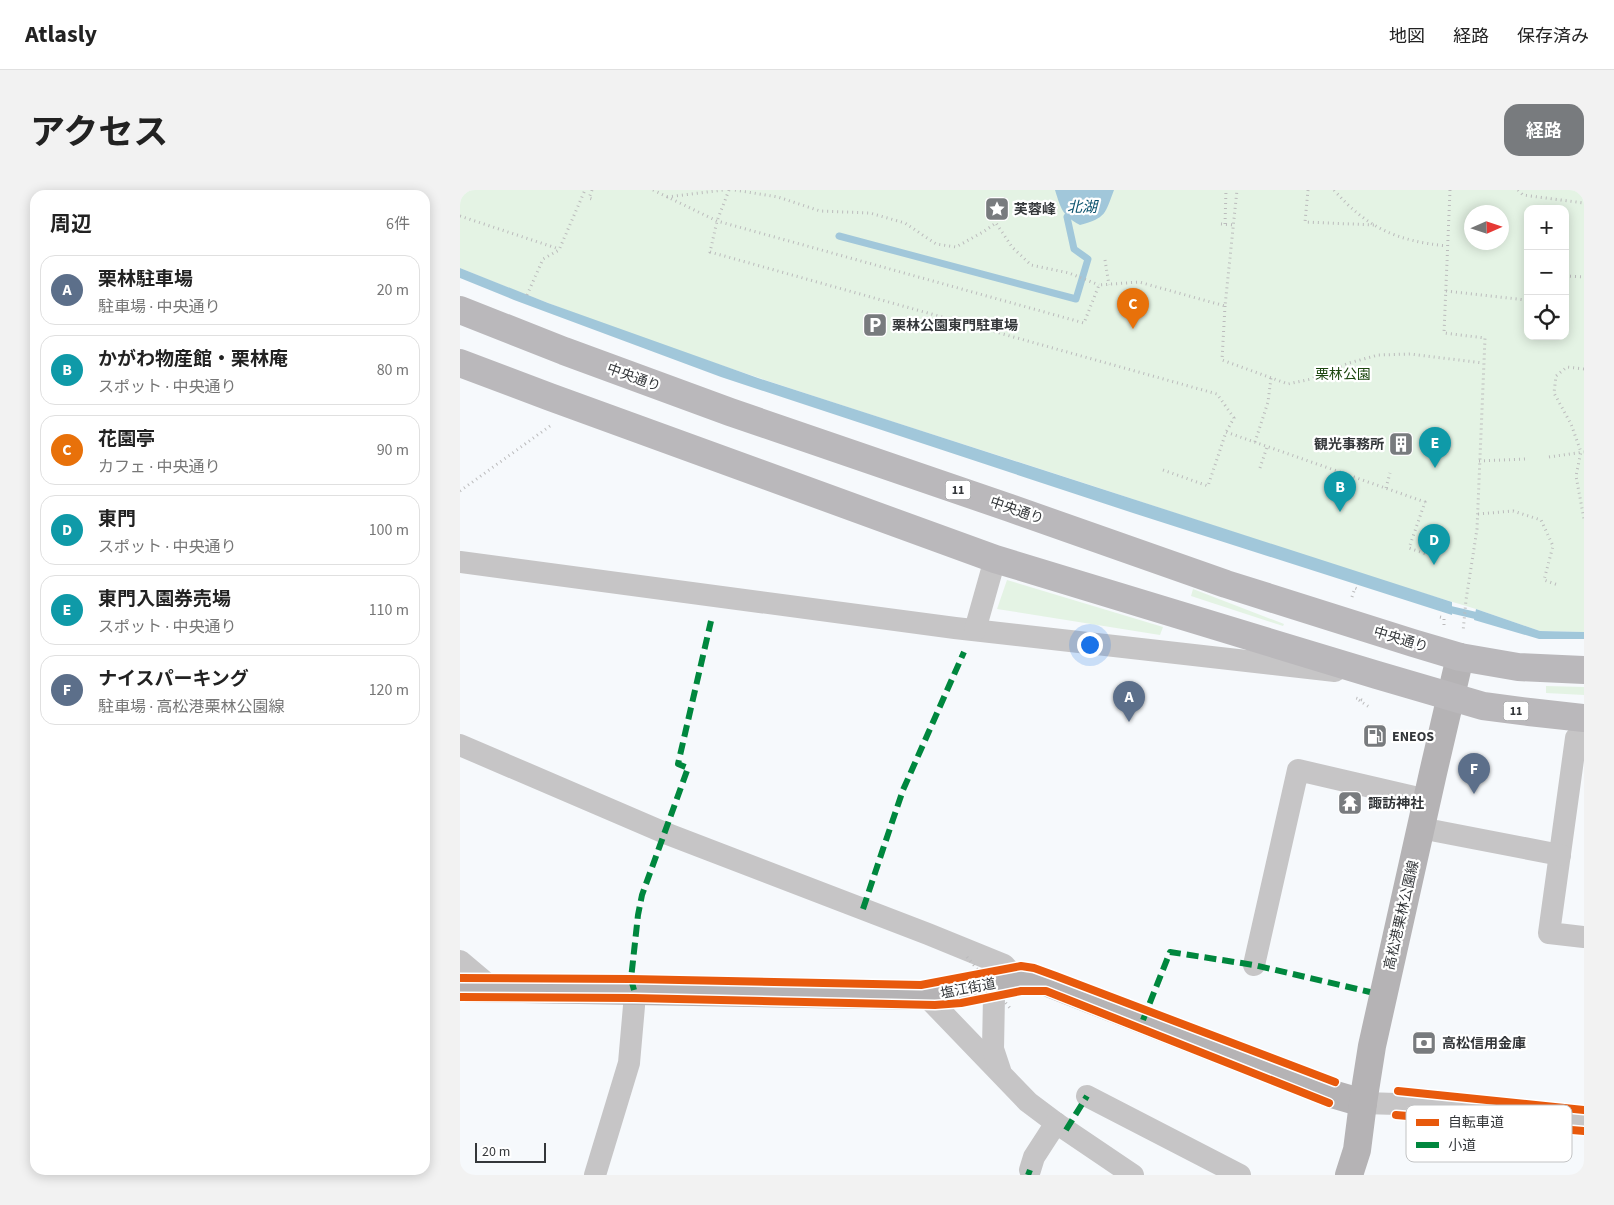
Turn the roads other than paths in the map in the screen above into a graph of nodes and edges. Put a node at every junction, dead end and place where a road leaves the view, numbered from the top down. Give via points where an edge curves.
1 (460, 310) edge
2 (460, 363) edge
3 (995, 559) junction
4 (460, 562) edge
5 (974, 630) junction
6 (1461, 647) junction
7 (1584, 670) edge
8 (1377, 676) junction
9 (1450, 696) junction
10 (1580, 728) edge
11 (460, 745) edge
12 (1427, 800) junction
13 (1436, 830) dead end
14 (1560, 855) junction
15 (1584, 937) edge
16 (460, 961) edge
17 (1254, 965) dead end
18 (460, 988) edge
19 (492, 988) junction
20 (1007, 988) junction
21 (634, 990) junction
22 (926, 996) junction
23 (1002, 1074) junction
24 (1087, 1096) dead end
25 (1363, 1102) junction
26 (1409, 1105) edge
27 (1056, 1123) junction
28 (1030, 1170) dead end
29 (595, 1175) edge
30 (1133, 1175) edge
31 (1240, 1175) edge
32 (1349, 1175) edge

1 - 6 highway, 中央通り / 11 via 564,352 730,412 1226,584 1413,644
2 - 3 highway, 11
3 - 5 street
3 - 8 highway, 11
4 - 5 street
5 - 8 street
6 - 7 highway, 中央通り / 11 via 1518,667
6 - 9 main road, 高松港栗林公園線
8 - 9 highway, 11
9 - 10 highway, 11 via 1483,706 1529,712
9 - 12 main road, 高松港栗林公園線
10 - 14 street
11 - 20 street via 665,833 1004,966
12 - 17 street via 1298,770
12 - 25 main road, 高松港栗林公園線 via 1372,1046
13 - 14 street
14 - 15 street via 1548,933
16 - 19 street
18 - 19 main road, 塩江街道
19 - 21 main road, 塩江街道
20 - 22 main road, 塩江街道
20 - 23 street via 993,1049
20 - 25 main road, 塩江街道 via 1029,978 1043,981 1332,1094
21 - 22 main road, 塩江街道
21 - 29 street via 629,1063
22 - 23 street
23 - 27 street via 1028,1102
24 - 31 street
25 - 26 street
25 - 32 main road, 高松港栗林公園線 via 1357,1150
27 - 28 street via 1034,1157
27 - 30 street

